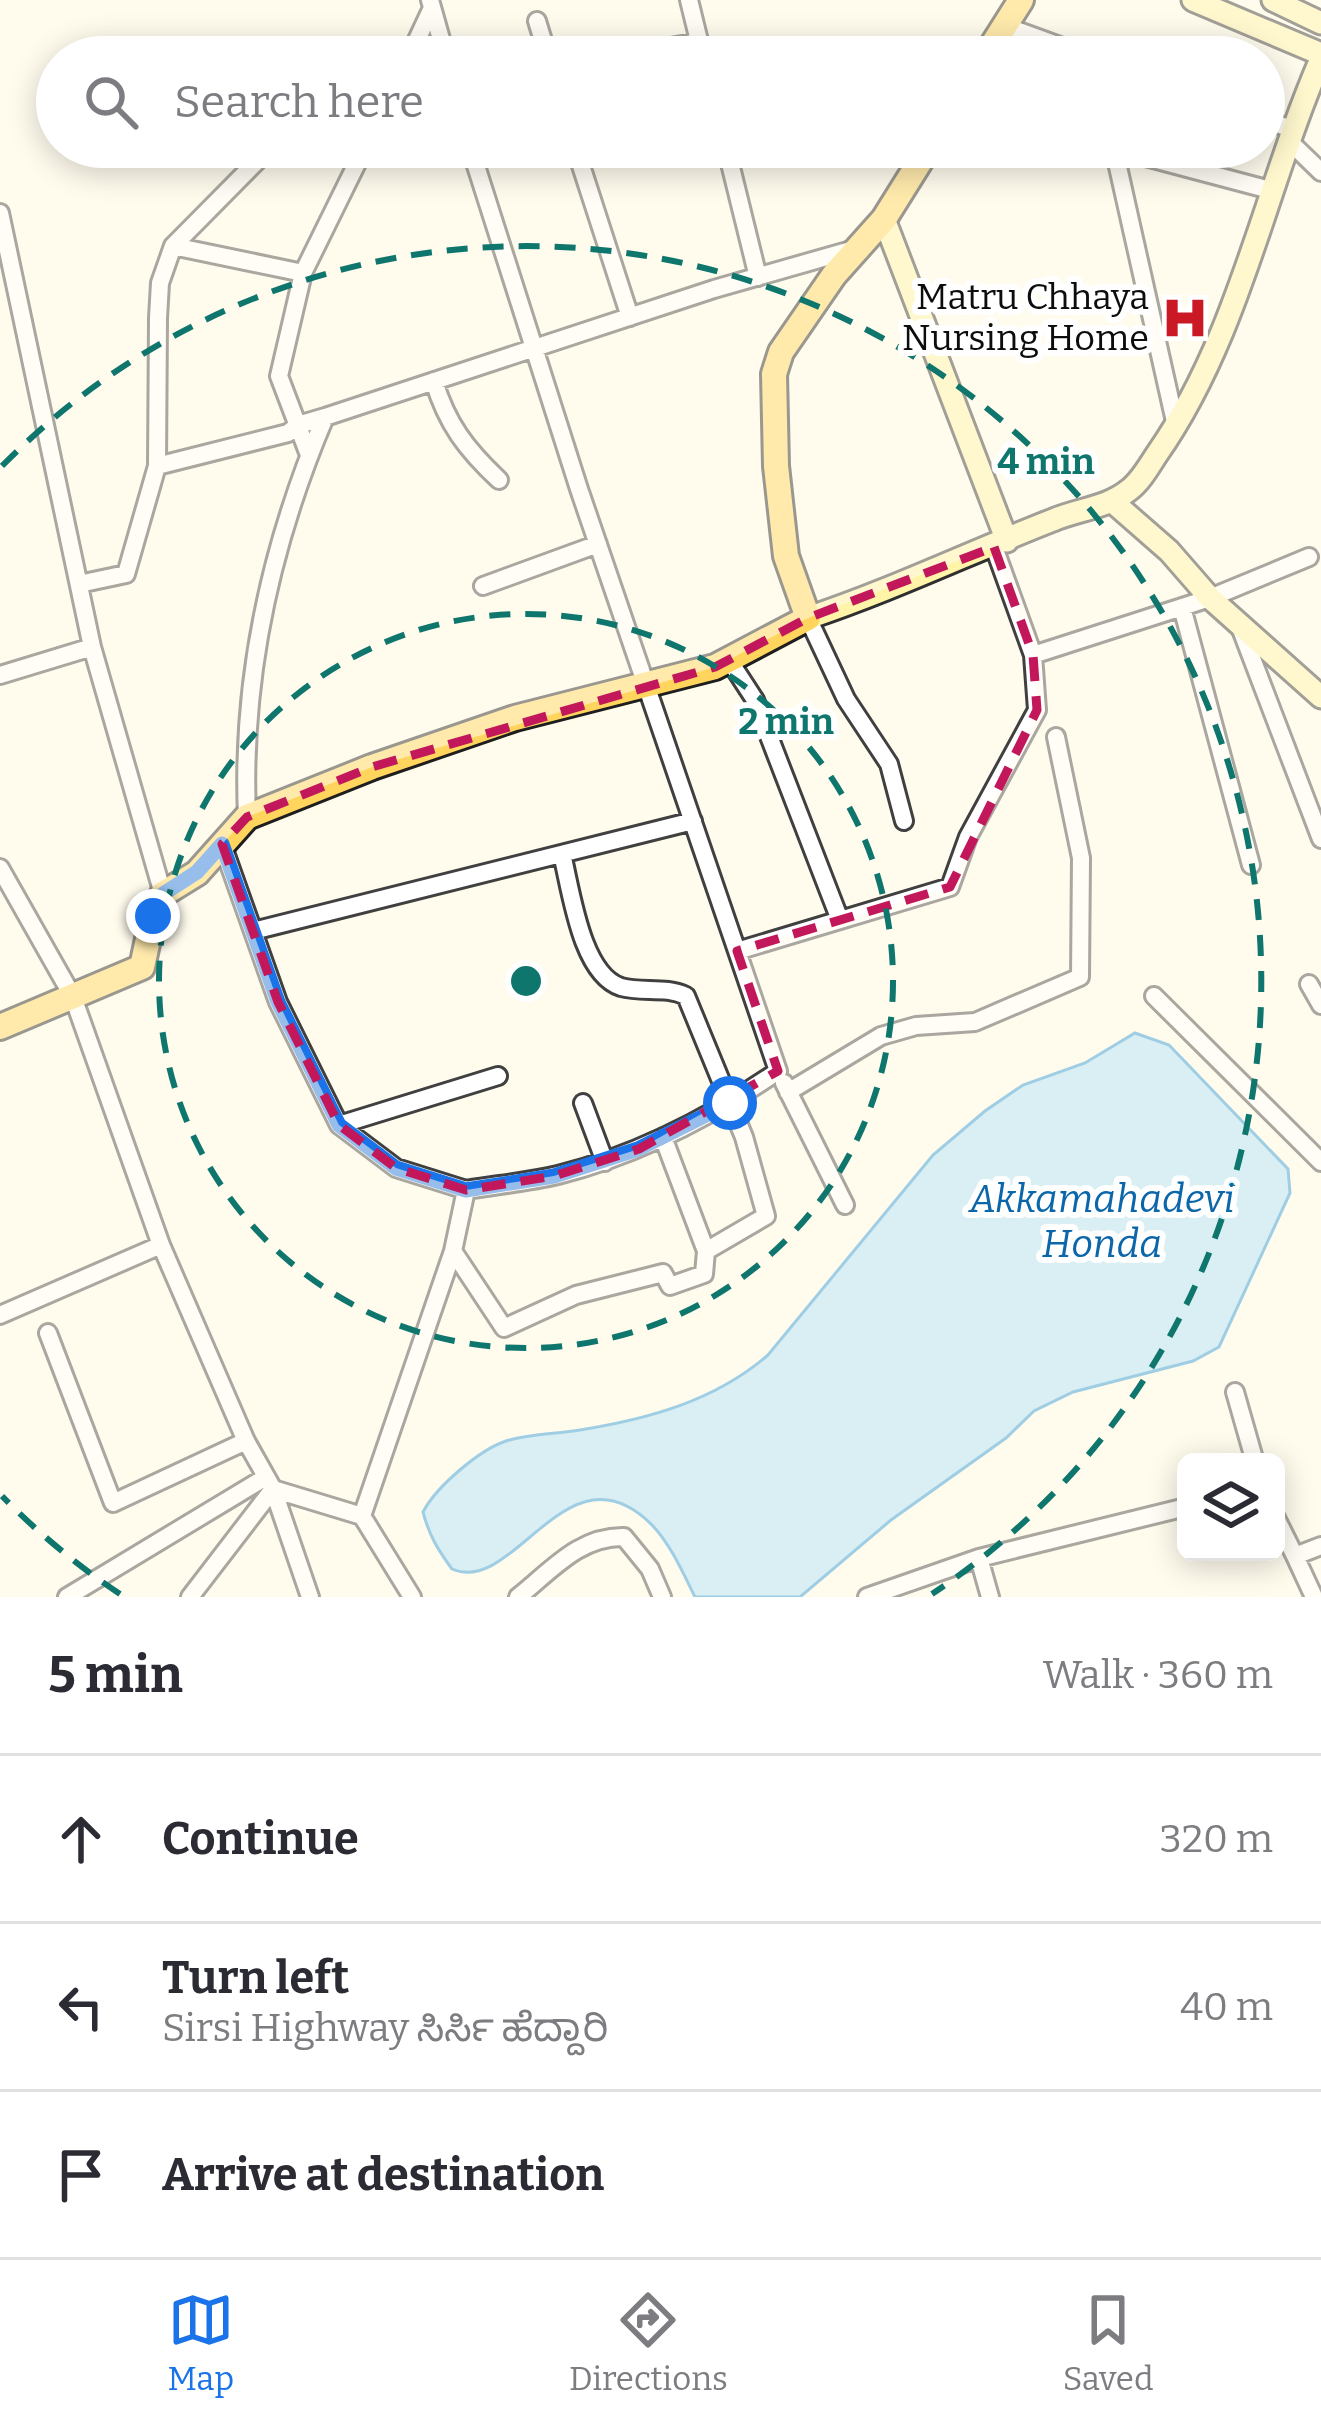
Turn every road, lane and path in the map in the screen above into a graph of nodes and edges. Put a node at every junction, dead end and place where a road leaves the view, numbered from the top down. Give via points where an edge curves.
1 (689, 0) edge
2 (1021, 0) edge
3 (1193, 0) edge
4 (1273, 0) edge
5 (431, 4) edge
6 (537, 21) dead end
7 (1321, 23) edge
8 (1005, 26) junction
9 (418, 36) edge
10 (440, 36) edge
11 (542, 36) edge
12 (698, 36) edge
13 (999, 36) edge
14 (1032, 36) edge
15 (1275, 36) edge
16 (1285, 40) edge
17 (1321, 56) edge
18 (1285, 132) edge
19 (1289, 134) junction
20 (1285, 149) edge
21 (250, 168) edge
22 (355, 168) edge
23 (477, 168) edge
24 (582, 168) edge
25 (731, 168) edge
26 (916, 168) edge
27 (1116, 168) edge
28 (1187, 168) edge
29 (1280, 168) edge
30 (1321, 172) edge
31 (1274, 191) junction
32 (0, 214) edge
33 (884, 219) junction
34 (3, 244) edge
35 (172, 247) junction
36 (859, 248) junction
37 (303, 273) junction
38 (758, 277) junction
39 (630, 317) junction
40 (534, 349) junction
41 (434, 381) junction
42 (325, 417) junction
43 (298, 425) junction
44 (1176, 425) junction
45 (309, 454) junction
46 (157, 466) junction
47 (499, 480) dead end
48 (1113, 502) junction
49 (598, 544) junction
50 (1001, 544) junction
51 (1309, 557) dead end
52 (79, 584) junction
53 (483, 586) dead end
54 (1210, 598) junction
55 (1182, 607) junction
56 (808, 618) junction
57 (1238, 623) junction
58 (92, 647) junction
59 (1034, 655) junction
60 (729, 660) junction
61 (0, 675) edge
62 (649, 685) junction
63 (1321, 698) edge
64 (1056, 737) dead end
65 (247, 817) junction
66 (694, 820) junction
67 (904, 821) dead end
68 (1321, 839) edge
69 (222, 844) junction
70 (562, 854) junction
71 (1251, 865) dead end
72 (0, 868) edge
73 (163, 894) junction
74 (840, 920) junction
75 (253, 932) junction
76 (736, 951) junction
77 (1309, 984) dead end
78 (1154, 996) dead end
79 (73, 997) junction
80 (1321, 1005) edge
81 (0, 1027) edge
82 (778, 1071) junction
83 (498, 1076) dead end
84 (788, 1092) junction
85 (583, 1103) dead end
86 (730, 1103) junction
87 (339, 1125) junction
88 (663, 1137) junction
89 (605, 1162) junction
90 (1321, 1162) edge
91 (466, 1190) junction
92 (845, 1205) dead end
93 (161, 1245) junction
94 (453, 1250) junction
95 (706, 1251) junction
96 (0, 1316) edge
97 (48, 1333) dead end
98 (1235, 1392) dead end
99 (246, 1441) junction
100 (1252, 1453) edge
101 (270, 1483) junction
102 (1177, 1509) edge
103 (362, 1516) junction
104 (1285, 1536) edge
105 (1321, 1546) edge
106 (1295, 1556) junction
107 (980, 1558) junction
108 (67, 1597) edge
109 (190, 1597) edge
110 (310, 1597) edge
111 (412, 1597) edge
112 (518, 1597) edge
113 (662, 1597) edge
114 (867, 1597) edge
115 (990, 1597) edge
116 (1314, 1597) edge

1 - 12 street
2 - 8 main road
3 - 15 street
4 - 7 street
5 - 9 street
5 - 10 street
6 - 11 street
8 - 13 main road
8 - 14 street
16 - 17 street
17 - 19 street
18 - 19 street
19 - 20 street
19 - 30 street
21 - 35 street
22 - 37 street
23 - 40 street
24 - 39 street
25 - 38 street
26 - 33 main road
27 - 44 street
28 - 31 street
29 - 31 street
31 - 44 street
32 - 34 street
33 - 36 main road
33 - 50 street
34 - 52 street
35 - 37 street
35 - 46 street via 160,283
36 - 38 street
36 - 56 main road via 782,352 775,374 786,556
37 - 43 street via 279,376
38 - 39 street
39 - 40 street
40 - 41 street
40 - 49 street
41 - 42 street
41 - 47 street via 444,417
42 - 43 street
42 - 45 street
43 - 45 street
43 - 46 street
44 - 48 street via 1135,487
45 - 65 street via 261,617 244,747
46 - 52 street via 126,574
48 - 50 street
48 - 54 street
49 - 53 street
49 - 62 street
50 - 56 street
50 - 59 street
51 - 54 street
52 - 58 street
54 - 55 street
54 - 57 street
55 - 59 street
55 - 71 street
56 - 60 main road
56 - 67 street via 846,699 890,764
57 - 63 street
57 - 68 street
58 - 61 street
58 - 73 street
59 - 74 street via 1037,710 950,887
60 - 62 main road
60 - 74 street via 755,700
62 - 65 main road via 515,718
62 - 66 street
64 - 84 street via 1082,858 1080,977 975,1022 881,1036
65 - 69 main road
66 - 70 street
66 - 76 street
69 - 73 main road
69 - 75 street
70 - 75 street
70 - 86 street via 587,952 620,986 686,996
72 - 79 street
73 - 79 main road via 142,967
74 - 76 street
75 - 87 street
76 - 82 street
77 - 80 street
78 - 90 street
79 - 81 main road
79 - 93 street
82 - 84 street
82 - 86 street
83 - 87 street
84 - 92 street
85 - 89 street
86 - 88 street
86 - 95 street via 766,1216
87 - 91 street via 396,1168
88 - 89 street
88 - 95 street
89 - 91 street
91 - 94 street
93 - 96 street
93 - 99 street
94 - 95 street via 504,1328 576,1295 663,1273 670,1286 704,1274
94 - 103 street
97 - 99 street via 113,1503
98 - 100 street
99 - 101 street
101 - 103 street
101 - 108 street
101 - 109 street
101 - 110 street
102 - 107 street
103 - 111 street
104 - 106 street
105 - 106 street
106 - 116 street
107 - 114 street
107 - 115 street
112 - 113 street via 574,1550 624,1537

